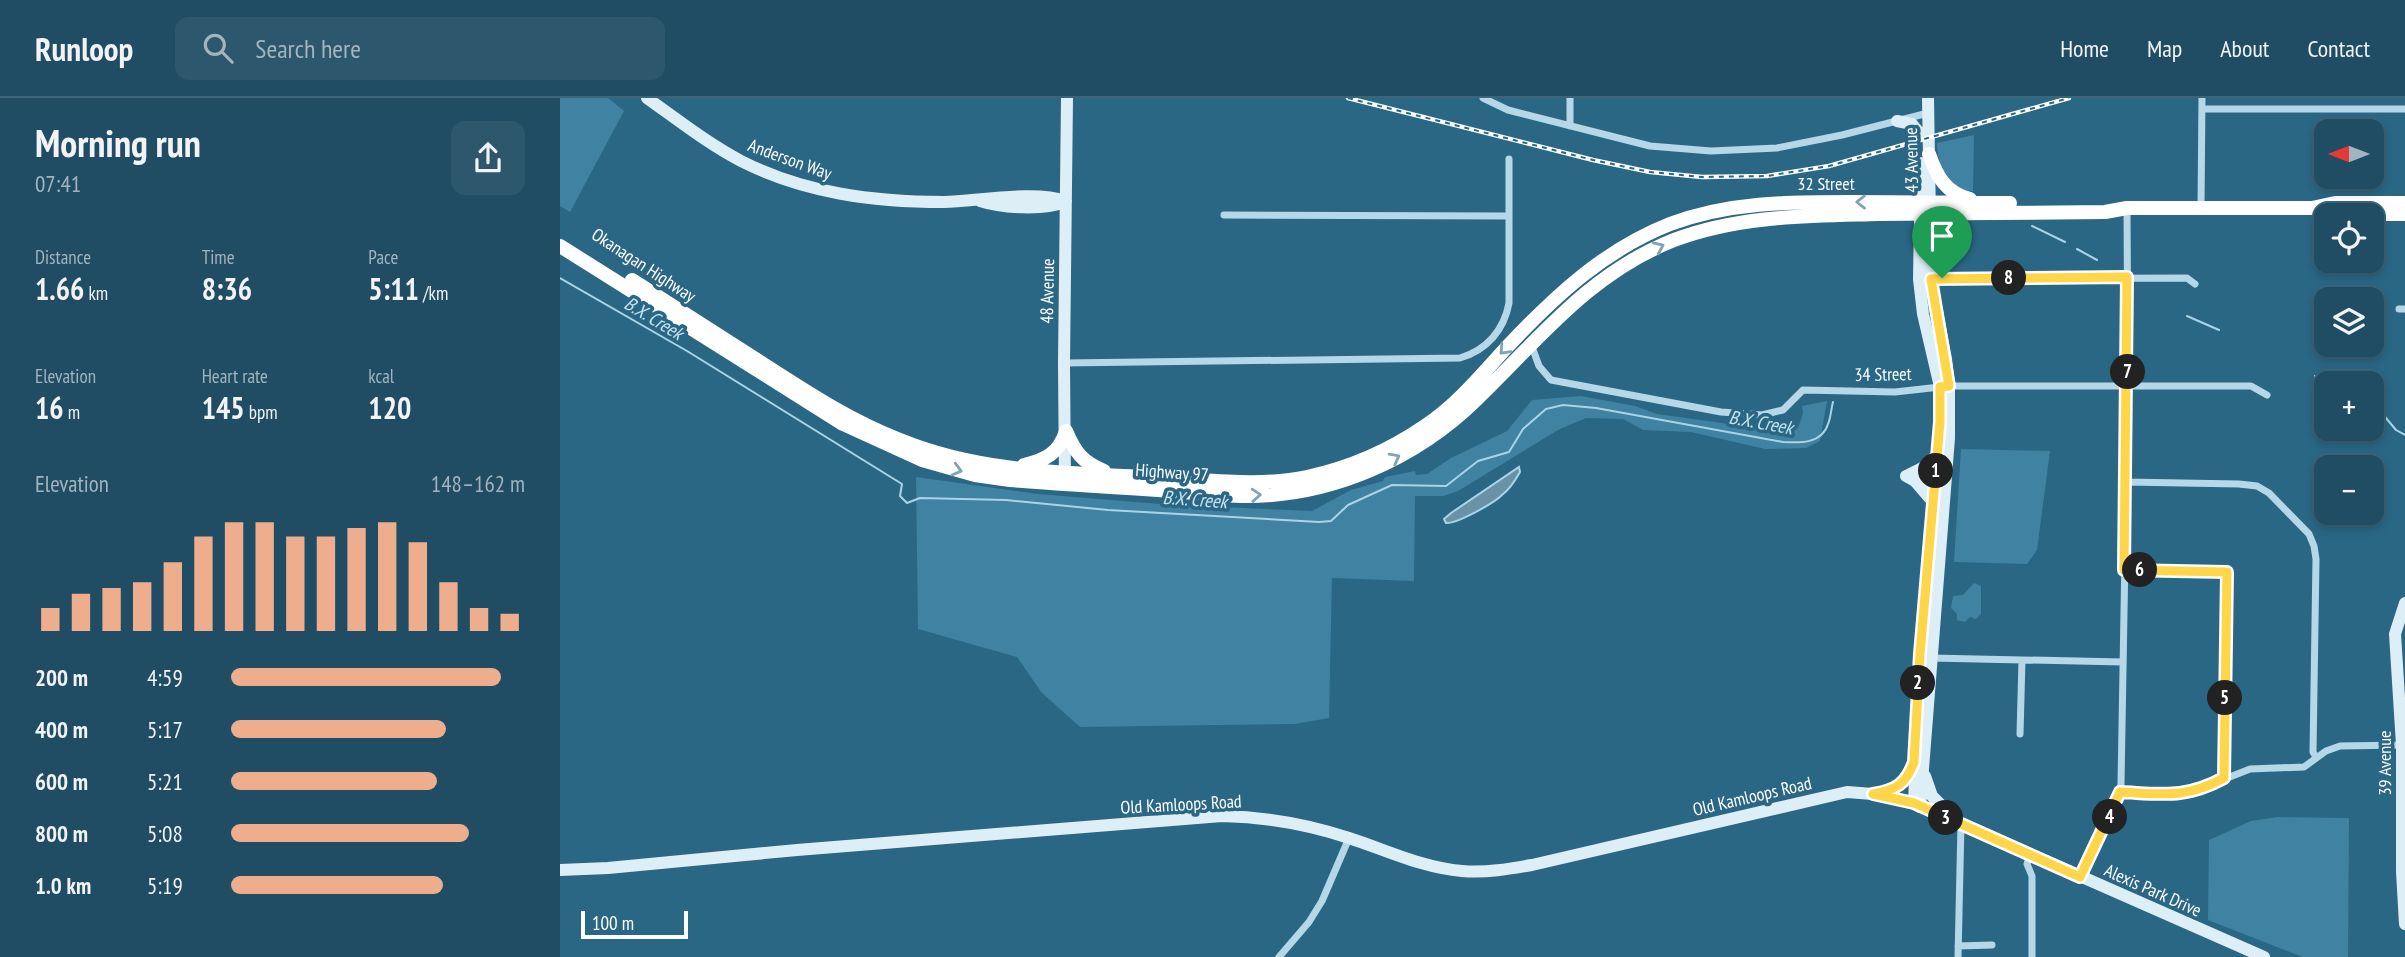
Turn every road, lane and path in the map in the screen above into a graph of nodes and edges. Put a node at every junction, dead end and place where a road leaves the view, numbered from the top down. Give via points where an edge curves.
1 (647, 98) edge
2 (1067, 98) edge
3 (1483, 98) edge
4 (1570, 98) edge
5 (1921, 98) edge
6 (1928, 98) edge
7 (2202, 98) edge
8 (2202, 109) junction
9 (2405, 109) edge
10 (1925, 113) junction
11 (1897, 121) junction
12 (1570, 126) junction
13 (1921, 135) junction
14 (1929, 154) junction
15 (1509, 159) dead end
16 (1066, 201) junction
17 (1989, 203) junction
18 (2405, 203) edge
19 (1925, 208) junction
20 (2127, 208) junction
21 (2201, 208) junction
22 (2312, 208) junction
23 (2405, 214) edge
24 (1224, 215) dead end
25 (1509, 216) junction
26 (1692, 217) junction
27 (1697, 232) junction
28 (560, 234) edge
29 (560, 246) edge
30 (2127, 277) junction
31 (1925, 279) junction
32 (1600, 280) joint
33 (2195, 284) dead end
34 (1551, 301) joint
35 (705, 333) junction
36 (1531, 344) junction
37 (1064, 363) junction
38 (2128, 384) junction
39 (1944, 386) junction
40 (2267, 395) dead end
41 (1066, 431) junction
42 (1937, 455) junction
43 (1008, 467) junction
44 (1118, 475) junction
45 (1065, 478) junction
46 (2126, 482) junction
47 (1934, 503) junction
48 (2124, 570) junction
49 (2405, 603) edge
50 (1931, 658) junction
51 (2022, 660) junction
52 (2123, 662) junction
53 (2020, 734) dead end
54 (2404, 745) edge
55 (2316, 757) junction
56 (1914, 762) junction
57 (1924, 771) junction
58 (2224, 778) junction
59 (2120, 792) junction
60 (1873, 794) junction
61 (1917, 805) junction
62 (1965, 825) junction
63 (2403, 833) edge
64 (1349, 838) junction
65 (2030, 855) junction
66 (560, 870) edge
67 (2080, 877) junction
68 (2405, 924) edge
69 (1992, 945) dead end
70 (1958, 946) junction
71 (1279, 957) edge
72 (1958, 957) edge
73 (2032, 957) edge
74 (2262, 957) edge

1 - 16 street, Anderson Way via 741,161 814,189 901,201 1055,197
2 - 16 street, 48 Avenue
3 - 12 street via 1508,110
4 - 12 street
5 - 10 street, 43 Avenue
6 - 10 street, 43 Avenue
7 - 8 street
8 - 9 street
8 - 21 street
10 - 11 street
10 - 13 street, 43 Avenue
10 - 14 street, 43 Avenue
11 - 12 street via 1777,148 1711,151 1650,146
11 - 13 street via 1912,124
13 - 19 street, 43 Avenue
14 - 17 highway via 1939,178 1952,193
14 - 19 street, 43 Avenue
15 - 25 street
16 - 37 street, 48 Avenue
17 - 19 highway, 32 Street
17 - 20 highway, 32 Street
18 - 22 highway, 32 Street via 2335,203
19 - 20 highway, 32 Street via 2105,212
19 -> 26 highway, 32 Street via 1770,203
19 - 27 highway, 32 Street via 1765,218
19 - 31 street, 43 Avenue
20 - 21 highway, 32 Street
20 - 30 street
21 - 22 highway, 32 Street
22 - 23 highway, 32 Street via 2334,214
24 - 25 street
25 - 37 street via 1506,318 1496,335 1475,354 1461,358
26 - 27 street
26 - 34 highway, 32 Street via 1618,250
32 -> 27 highway, 32 Street via 1648,252
28 - 35 highway, Okanagan Highway
29 - 35 highway, Okanagan Highway
30 - 31 street
30 - 33 street via 2188,278
30 - 38 street
31 - 39 street, 43 Avenue
32 - 36 highway, Highway 97
34 -> 44 highway, Highway 97 via 1466,391 1426,426 1368,458 1305,478 1246,482
35 - 43 highway, Highway 97 via 900,441
35 -> 45 highway, Highway 97 via 843,425 922,460 975,475
36 - 39 street, 34 Street via 1539,366 1551,380 1721,412 1762,415 1783,410 1804,390 1895,392
45 -> 36 highway, Highway 97 via 1249,496 1308,490 1370,472 1434,437
37 - 41 street, 48 Avenue
38 - 39 street, 34 Street
38 - 40 street, 34 Street via 2252,386
38 - 46 street
39 - 42 street, 43 Avenue
39 - 50 street, 43 Avenue via 1949,438
41 - 43 highway via 1047,458
41 - 44 highway via 1083,461
41 - 45 street, 48 Avenue
42 - 47 street, 43 Avenue
42 - 47 street via 1906,476
43 - 45 highway, Highway 97
44 - 45 highway, Highway 97
46 - 48 street
46 - 55 street via 2257,486 2309,534 2316,559
47 - 56 street, 43 Avenue
48 - 52 street
48 - 58 street via 2227,572
49 - 54 street, 39 Avenue via 2395,634
50 - 51 street
50 - 57 street, 43 Avenue
51 - 52 street
51 - 53 street
52 - 59 street
54 - 55 street via 2340,746
54 - 63 street, 39 Avenue
55 - 58 street via 2304,767 2258,768
56 - 60 street via 1902,784
56 - 61 street, 43 Avenue
57 - 61 street, 43 Avenue
57 - 62 street via 1932,796
58 - 59 street via 2187,794
59 - 67 street
60 - 61 street, Old Kamloops Road
60 - 64 street, Old Kamloops Road via 1847,792 1489,871 1423,863
61 - 62 street, Alexis Park Drive
62 - 65 street, Alexis Park Drive
62 - 70 street
63 - 68 street, 39 Avenue
64 - 66 street, Old Kamloops Road via 1287,822 1222,816
64 - 71 street via 1322,901
65 - 67 street, Alexis Park Drive
65 - 73 street
67 - 74 street, Alexis Park Drive
69 - 70 street
70 - 72 street

